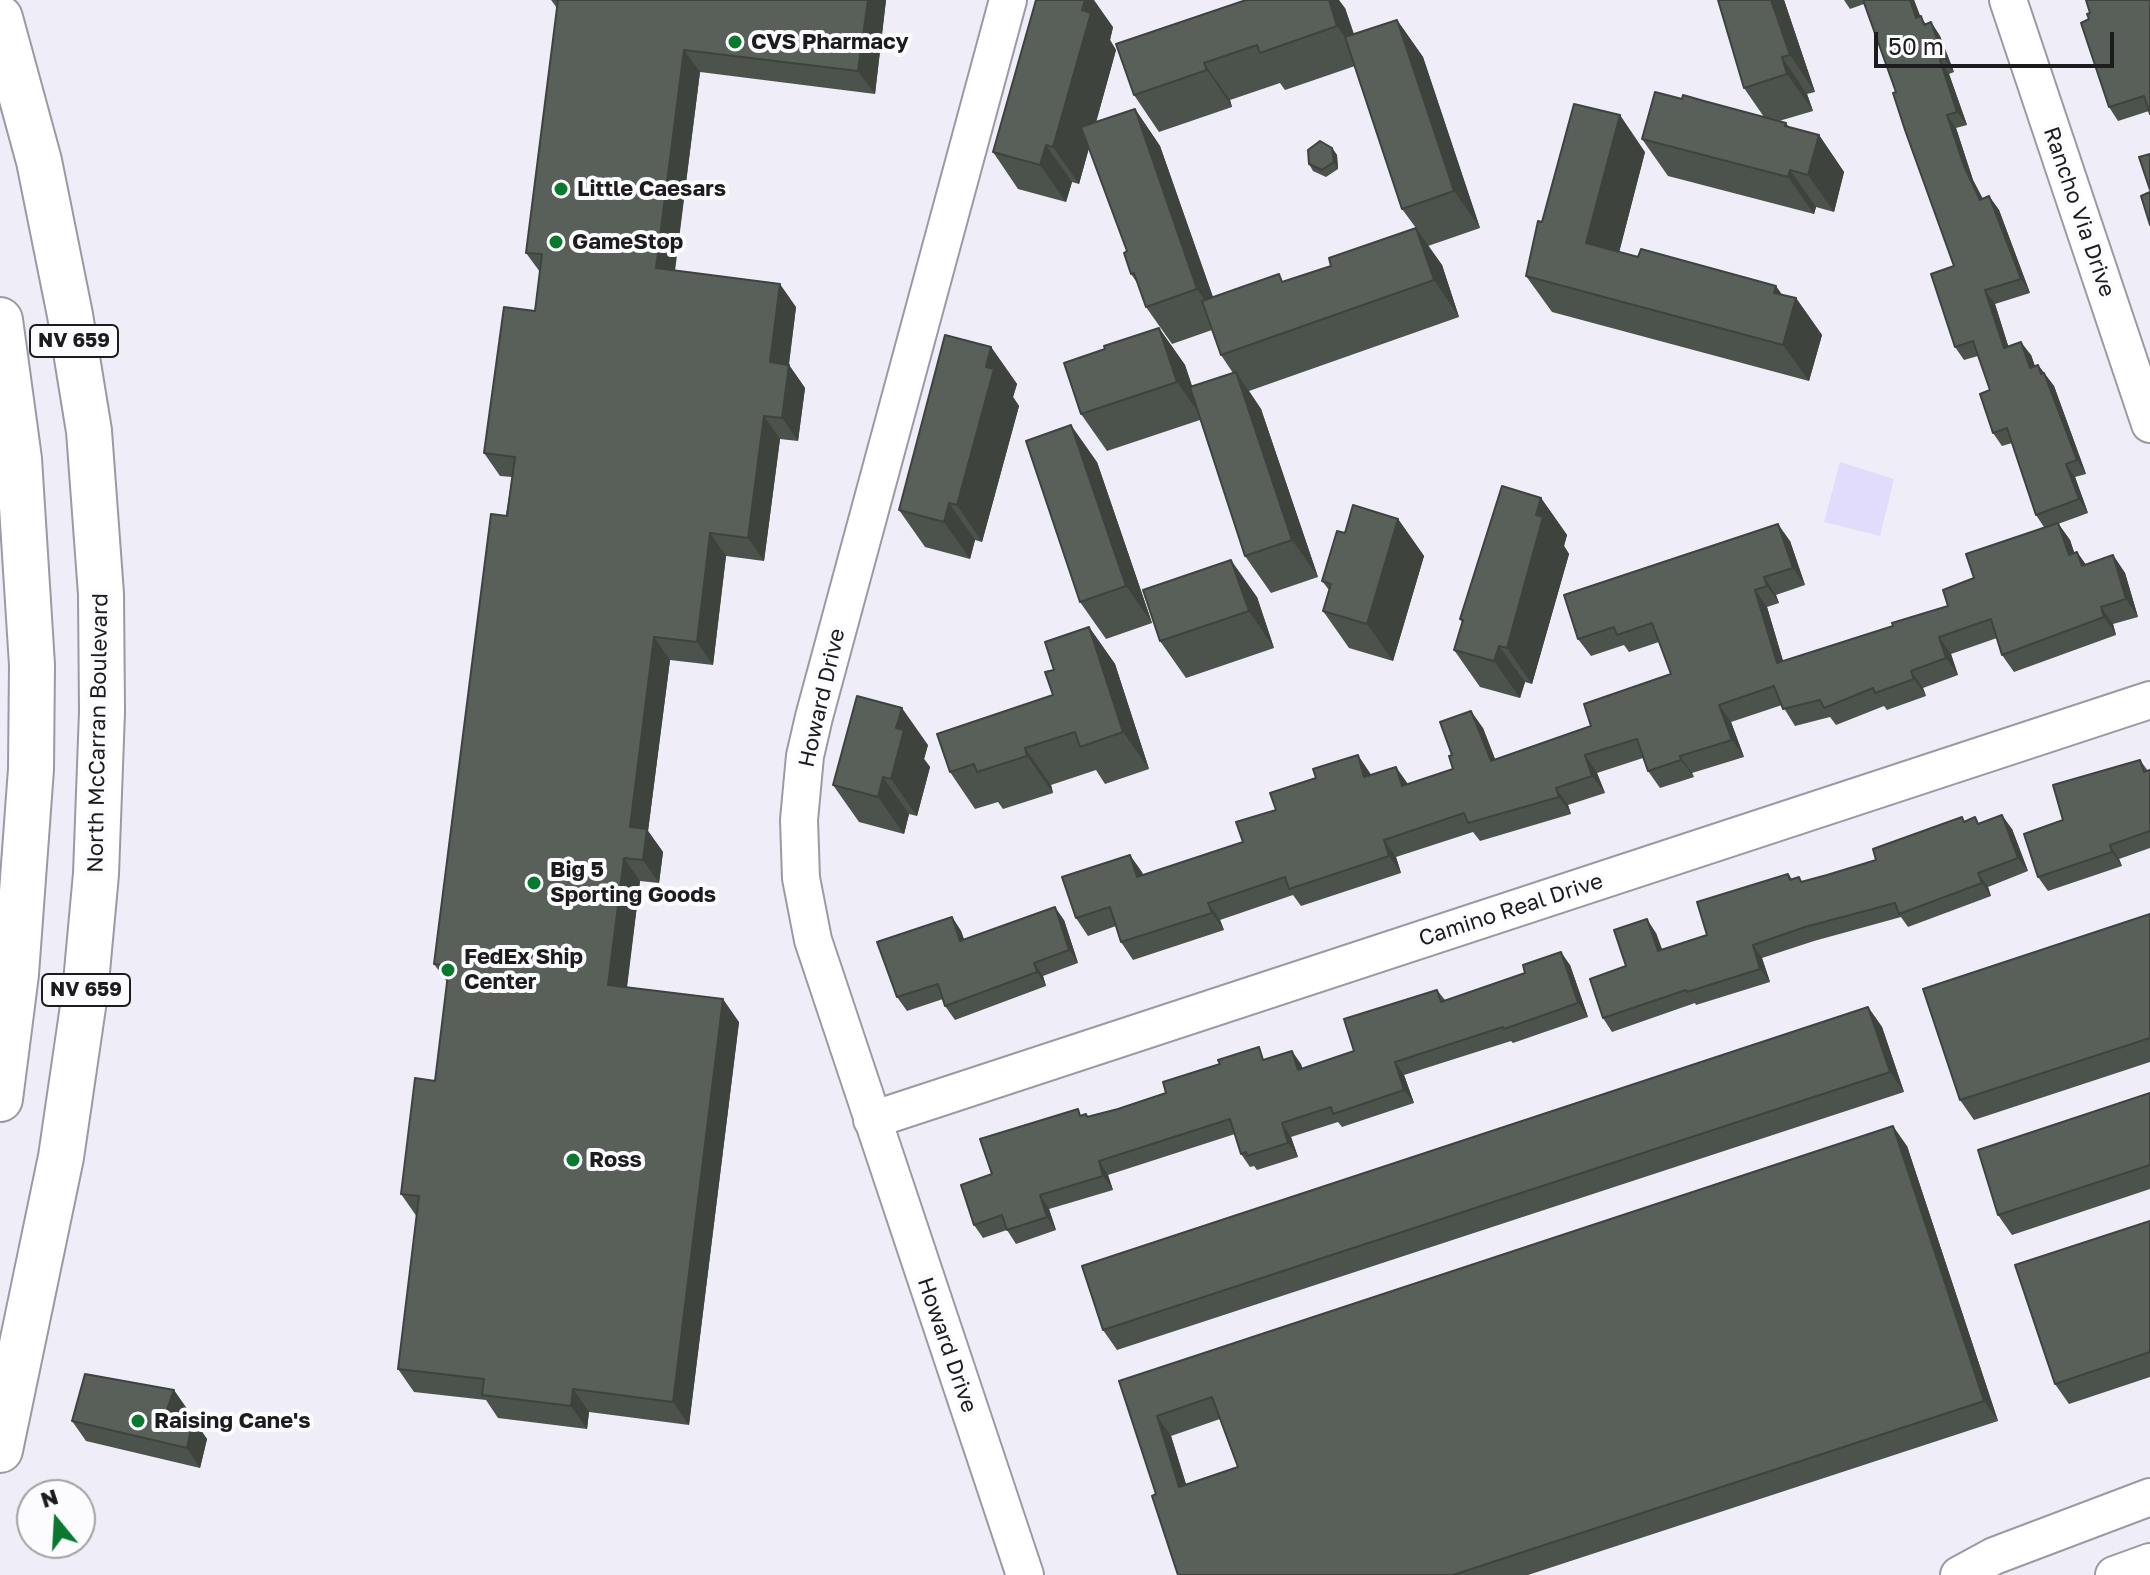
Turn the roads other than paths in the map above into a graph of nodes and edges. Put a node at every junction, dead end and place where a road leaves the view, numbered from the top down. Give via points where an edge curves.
1 (9, 0) edge
2 (1008, 0) edge
3 (2008, 0) edge
4 (0, 18) edge
5 (39, 161) junction
6 (0, 320) edge
7 (2150, 424) edge
8 (2150, 700) edge
9 (0, 1099) edge
10 (872, 1120) junction
11 (0, 1450) edge
12 (2150, 1497) edge
13 (2150, 1562) edge
14 (1025, 1575) edge
15 (1959, 1575) edge
16 (2114, 1575) edge

1 - 5 main road
2 - 10 street, Howard Drive via 805,756 801,878 813,940
3 - 7 street, Rancho Via Drive
4 - 5 main road, North McCarran Boulevard / NV 659
5 - 11 main road, North McCarran Boulevard / NV 659 via 89,431 101,594 102,712 85,993 61,1157
6 - 9 main road, NV 659 via 19,459 32,665 31,769 16,974
8 - 10 street, Camino Real Drive
10 - 14 street, Howard Drive
12 - 15 street via 1994,1556
13 - 16 street

